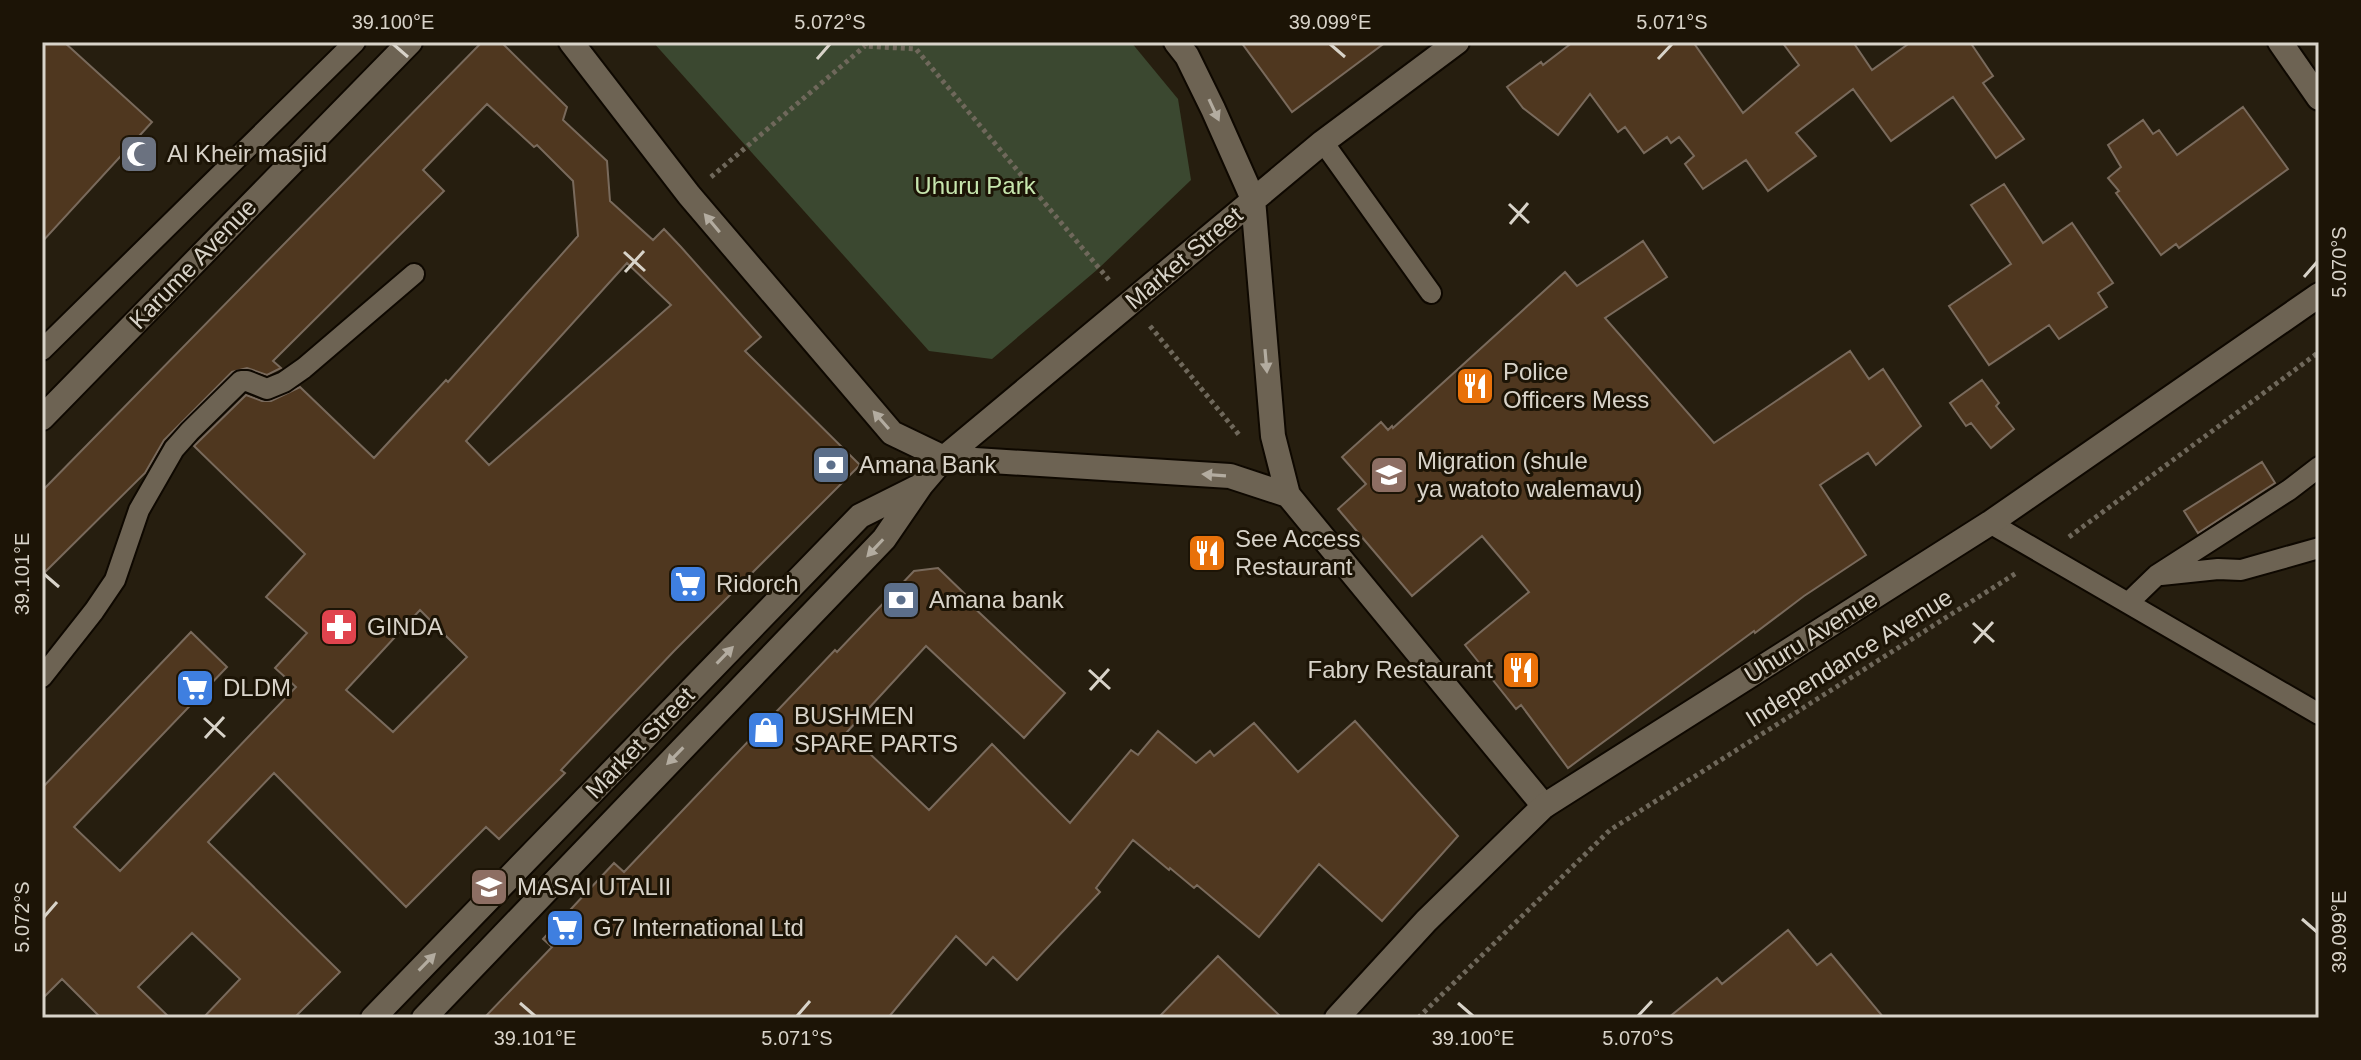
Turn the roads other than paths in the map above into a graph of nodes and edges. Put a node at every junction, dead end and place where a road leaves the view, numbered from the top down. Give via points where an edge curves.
1 (355, 42) edge
2 (410, 42) edge
3 (571, 42) edge
4 (1176, 42) edge
5 (1457, 42) edge
6 (2280, 42) edge
7 (2319, 98) edge
8 (1323, 142) junction
9 (1253, 199) junction
10 (414, 274) dead end
11 (1431, 293) dead end
12 (2319, 295) edge
13 (42, 350) edge
14 (42, 418) edge
15 (944, 458) junction
16 (2319, 467) edge
17 (921, 485) junction
18 (1288, 495) junction
19 (1990, 523) junction
20 (2319, 548) edge
21 (2157, 575) junction
22 (2128, 603) junction
23 (42, 677) edge
24 (2319, 714) edge
25 (1544, 806) junction
26 (373, 1018) edge
27 (424, 1018) edge
28 (1337, 1018) edge

1 - 13 lane
2 - 14 street, Karume Avenue
15 -> 3 street via 892,433 689,195
4 -> 9 street
5 - 8 street, Market Street
6 - 7 street
8 - 9 street, Market Street
8 - 11 lane
9 - 15 street, Market Street
9 -> 18 street via 1273,436
10 - 23 lane via 284,382 267,389 241,381 190,431 139,510 115,580
12 - 19 street, Uhuru Avenue
15 - 17 street, Market Street
18 -> 15 street via 1230,476
16 - 21 lane
26 -> 17 street, Market Street via 860,516
17 -> 27 street, Market Street via 884,539
18 - 25 street
19 - 22 lane
19 - 25 street, Uhuru Avenue
20 - 21 lane via 2241,570
21 - 22 lane
22 - 24 lane
25 - 28 street, Uhuru Avenue via 1426,921

